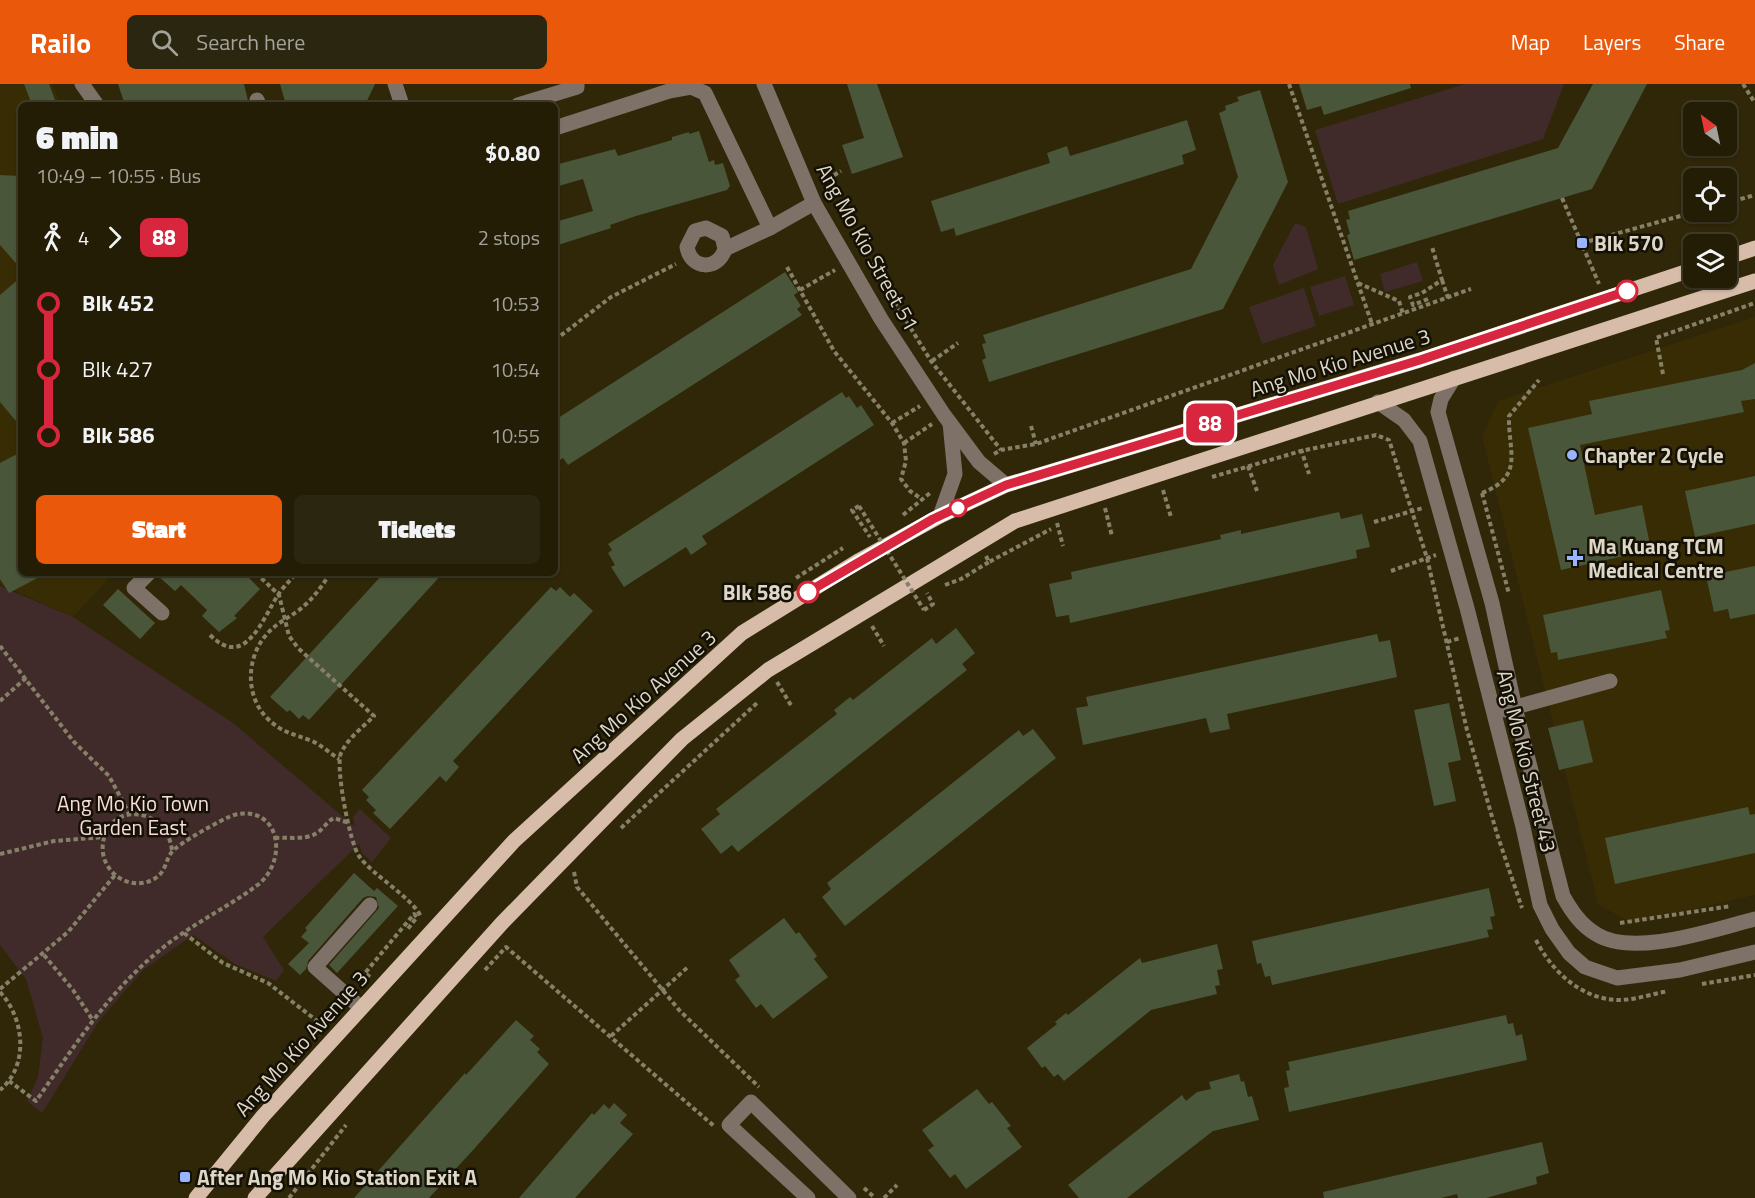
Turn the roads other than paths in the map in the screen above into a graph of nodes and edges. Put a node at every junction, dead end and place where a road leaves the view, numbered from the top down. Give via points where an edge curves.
1 (82, 84) edge
2 (395, 84) edge
3 (577, 84) edge
4 (764, 84) edge
5 (95, 102) edge
6 (401, 102) edge
7 (528, 102) edge
8 (558, 127) edge
9 (819, 199) junction
10 (770, 228) junction
11 (1755, 248) edge
12 (725, 249) junction
13 (1737, 254) edge
14 (1683, 273) edge
15 (1755, 282) edge
16 (1454, 378) junction
17 (1378, 402) junction
18 (950, 423) junction
19 (1006, 485) junction
20 (940, 516) junction
21 (145, 576) edge
22 (162, 613) dead end
23 (1610, 681) dead end
24 (1515, 708) junction
25 (1493, 712) junction
26 (1543, 822) junction
27 (1523, 827) junction
28 (370, 905) dead end
29 (1755, 920) edge
30 (1755, 952) edge
31 (360, 1007) junction
32 (196, 1198) edge
33 (255, 1198) edge
34 (808, 1198) edge
35 (849, 1198) edge

1 - 5 street
2 - 6 street
3 - 7 street
4 - 9 street, Ang Mo Kio Street 51
8 - 10 street via 669,91 692,87 705,93
9 - 10 street
9 - 18 street, Ang Mo Kio Street 51 via 881,319
10 - 12 street
11 - 13 main road
12 - 12 street via 714,264 701,265 691,258 687,247 700,228 712,228 722,236
14 - 19 main road, Ang Mo Kio Avenue 3 via 1420,360
15 - 16 main road
16 - 17 main road
16 - 24 street, Ang Mo Kio Street 43 via 1438,412 1492,603
17 - 25 street, Ang Mo Kio Street 43 via 1404,420 1420,441
17 - 33 main road via 1015,521 768,670 682,739 502,923
18 - 19 street, Ang Mo Kio Street 51 via 979,462
18 - 20 street, Ang Mo Kio Street 51 via 955,474
19 - 20 main road, Ang Mo Kio Avenue 3
20 - 31 main road, Ang Mo Kio Avenue 3 via 742,633 514,842
21 - 22 street via 134,588
23 - 24 street
24 - 25 street
24 - 26 street, Ang Mo Kio Street 43
25 - 27 street, Ang Mo Kio Street 43
26 - 27 street
26 - 29 street, Ang Mo Kio Street 43 via 1563,896 1574,916 1597,935 1625,944 1675,938
27 - 30 street, Ang Mo Kio Street 43 via 1540,905 1569,953 1585,968 1617,978 1680,970
28 - 31 street via 315,967
31 - 32 main road, Ang Mo Kio Avenue 3
34 - 35 street via 725,1129 751,1102

